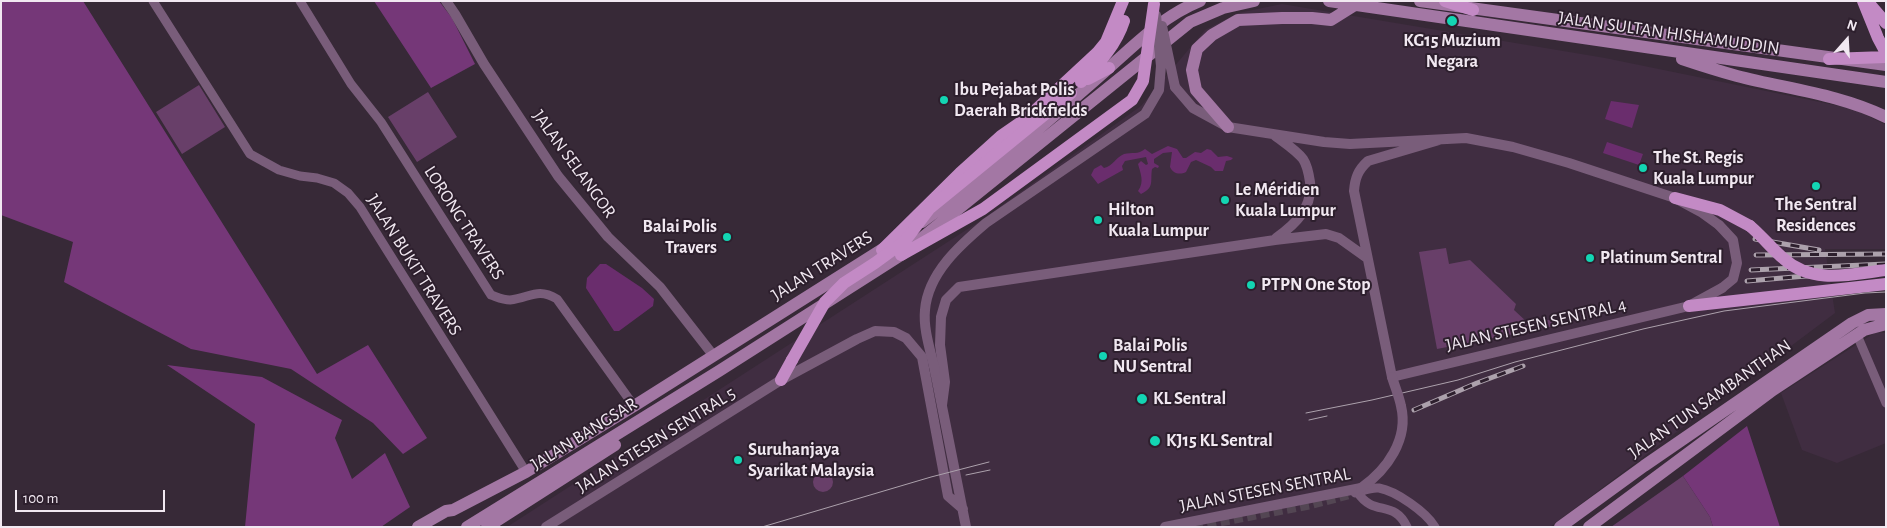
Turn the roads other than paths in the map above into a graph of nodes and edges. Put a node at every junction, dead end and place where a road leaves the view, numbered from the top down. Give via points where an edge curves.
1 (153, 1) edge
2 (300, 1) edge
3 (446, 1) edge
4 (1125, 1) edge
5 (1200, 1) edge
6 (1254, 1) edge
7 (1329, 1) edge
8 (1420, 1) edge
9 (1445, 1) edge
10 (1863, 1) edge
11 (1867, 1) edge
12 (1154, 2) edge
13 (1355, 6) junction
14 (1473, 10) junction
15 (1886, 23) edge
16 (1643, 48) junction
17 (1886, 55) edge
18 (1830, 59) junction
19 (1886, 65) edge
20 (1109, 68) junction
21 (1081, 82) junction
22 (1886, 82) edge
23 (1886, 117) edge
24 (1228, 127) junction
25 (1272, 134) junction
26 (1439, 140) junction
27 (1675, 198) junction
28 (1275, 240) junction
29 (882, 250) junction
30 (901, 256) junction
31 (1367, 258) junction
32 (1886, 270) edge
33 (1886, 284) edge
34 (1689, 306) junction
35 (1886, 314) edge
36 (1886, 324) edge
37 (1856, 334) junction
38 (713, 355) junction
39 (734, 362) junction
40 (719, 371) joint
41 (1392, 377) junction
42 (782, 380) junction
43 (1886, 403) edge
44 (942, 405) junction
45 (634, 406) junction
46 (526, 472) junction
47 (1357, 491) junction
48 (453, 510) junction
49 (963, 510) junction
50 (418, 527) edge
51 (434, 527) edge
52 (466, 527) edge
53 (487, 527) edge
54 (546, 527) edge
55 (966, 527) edge
56 (1166, 527) edge
57 (1407, 527) edge
58 (1435, 527) edge
59 (1560, 527) edge
60 (1589, 527) edge

1 - 46 street, JALAN BUKIT TRAVERS via 250,154 279,170 334,183 360,207
2 - 45 street, LORONG TRAVERS via 490,295 510,300 544,293 557,299
3 - 38 street, JALAN SELANGOR via 558,176 608,237 660,287
4 - 21 main road via 1126,14 1118,38
4 - 29 main road via 1106,42 1097,53 1027,118 960,172
5 - 20 main road, JALAN TRAVERS via 1180,9
6 - 30 main road, JALAN TRAVERS via 1224,8 1190,22
7 - 13 main road, JALAN SULTAN HISHAMUDDIN
8 - 14 main road, JALAN SULTAN HISHAMUDDIN
9 - 14 main road
10 - 17 main road
11 - 15 main road
12 - 24 street, bridge via 1161,18 1175,86 1193,108
12 - 30 main road, bridge via 1144,81 1132,100 983,209
12 - 44 street, bridge via 1161,66 1159,90 1145,114 1029,192 966,240 932,284 925,310 926,324
13 - 16 main road, JALAN SULTAN HISHAMUDDIN
13 - 24 main road via 1331,20 1238,20 1197,49 1192,70 1196,90
14 - 18 main road, JALAN SULTAN HISHAMUDDIN
16 - 22 main road, JALAN SULTAN HISHAMUDDIN
16 - 23 main road via 1737,76 1828,96
17 - 18 main road
18 - 19 main road, JALAN SULTAN HISHAMUDDIN
20 - 21 main road
20 - 29 main road, JALAN TRAVERS via 978,180
21 - 42 main road, bridge via 930,208 905,241 844,283 825,302
24 - 25 street
25 - 26 street via 1350,144
25 - 28 street via 1304,160 1311,192 1298,219
26 - 27 street via 1466,138 1513,147
26 - 31 street, JALAN STESEN SENTRAL via 1368,161 1360,169 1354,191
27 - 32 main road, bridge via 1720,210 1750,226 1798,269 1829,277
27 - 34 street, JALAN STESEN SENTRAL 4, bridge via 1719,225 1733,240 1737,262 1733,279
28 - 31 street via 1326,234 1339,238
28 - 44 street via 959,287 946,300 941,317 945,382
29 - 38 main road, JALAN TRAVERS
30 - 39 main road, JALAN TRAVERS
31 - 41 street, JALAN STESEN SENTRAL
33 - 34 main road
34 - 41 street, JALAN STESEN SENTRAL 4
35 - 59 main road, JALAN TUN SAMBANTHAN via 1864,316 1852,323
36 - 37 main road, JALAN TUN SAMBANTHAN
37 - 43 street
37 - 60 main road, JALAN TUN SAMBANTHAN via 1773,390
38 - 45 main road, JALAN TRAVERS
39 - 40 main road, JALAN TRAVERS
39 - 53 main road via 670,410
40 - 52 main road, JALAN BANGSAR
41 - 47 street, JALAN STESEN SENTRAL, bridge via 1402,407 1403,428 1389,462 1373,480
42 - 49 street, JALAN STESEN SENTRAL 5 via 875,332 894,332 906,338 922,357 948,496
42 - 54 street, JALAN STESEN SENTRAL 5
44 - 49 street
45 - 46 main road, JALAN TRAVERS
46 - 48 main road, JALAN TRAVERS
47 - 56 street, JALAN STESEN SENTRAL
47 - 57 street via 1368,504 1400,514
47 - 58 street via 1386,490 1415,507
48 - 50 main road
48 - 51 main road via 450,517
49 - 55 street

